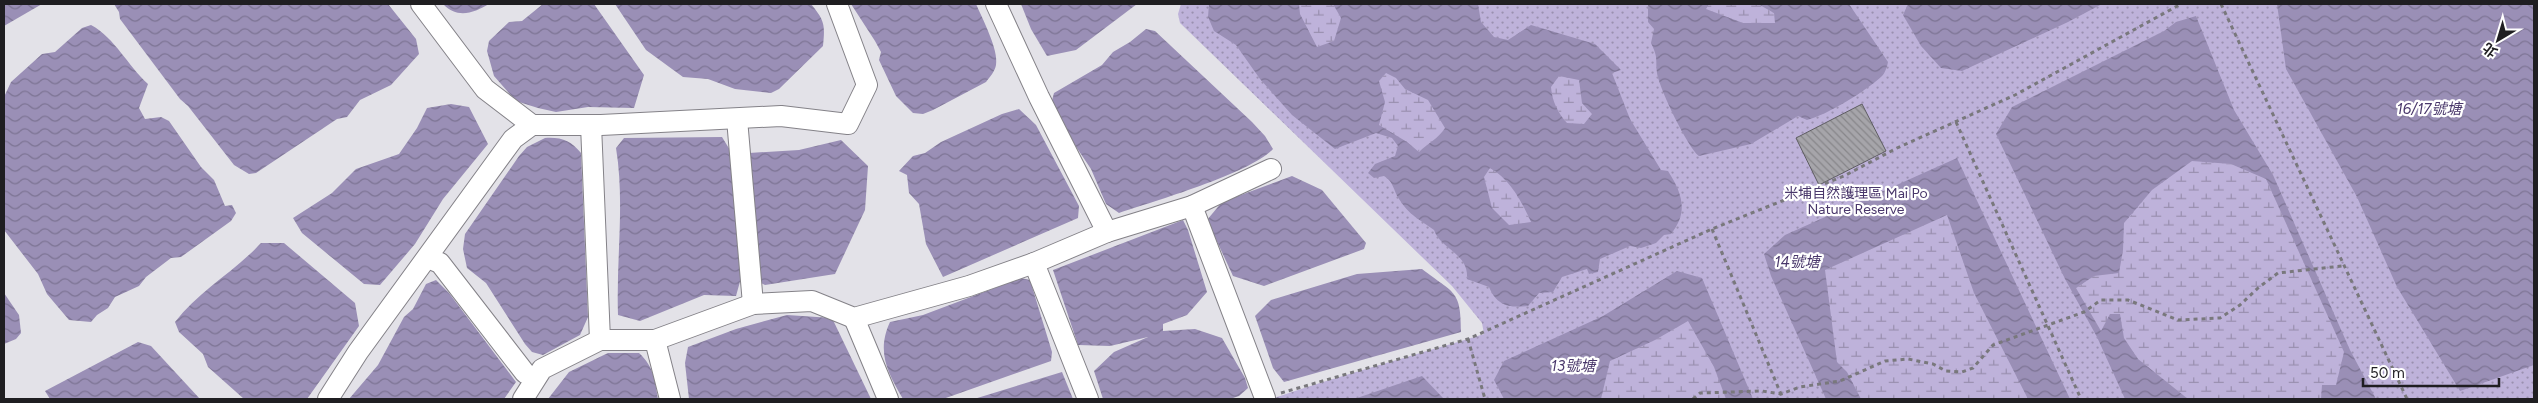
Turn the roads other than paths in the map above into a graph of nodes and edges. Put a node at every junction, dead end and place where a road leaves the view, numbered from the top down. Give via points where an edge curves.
1 (421, 4) edge
2 (837, 4) edge
3 (996, 4) edge
4 (737, 119) junction
5 (532, 125) junction
6 (591, 125) junction
7 (1271, 169) dead end
8 (1192, 206) junction
9 (1107, 232) junction
10 (428, 258) junction
11 (1034, 263) junction
12 (753, 304) junction
13 (854, 318) junction
14 (600, 340) junction
15 (655, 340) junction
16 (524, 373) dead end
17 (1265, 398) road end
18 (328, 399) edge
19 (523, 399) edge
20 (670, 399) edge
21 (888, 399) edge
22 (1088, 399) edge

1 - 5 lane via 485,89
2 - 4 lane via 867,85 848,124 781,116
3 - 9 lane
4 - 6 lane
4 - 12 lane
5 - 6 lane
5 - 10 lane via 513,139
6 - 14 lane
7 - 8 lane
8 - 9 lane
8 - 17 lane
9 - 11 lane
10 - 16 lane via 440,263
10 - 18 lane via 358,352
11 - 13 lane via 968,286
11 - 22 lane
12 - 13 lane via 812,301
12 - 15 lane
13 - 21 lane
14 - 15 lane
14 - 19 lane via 542,369
15 - 20 lane

